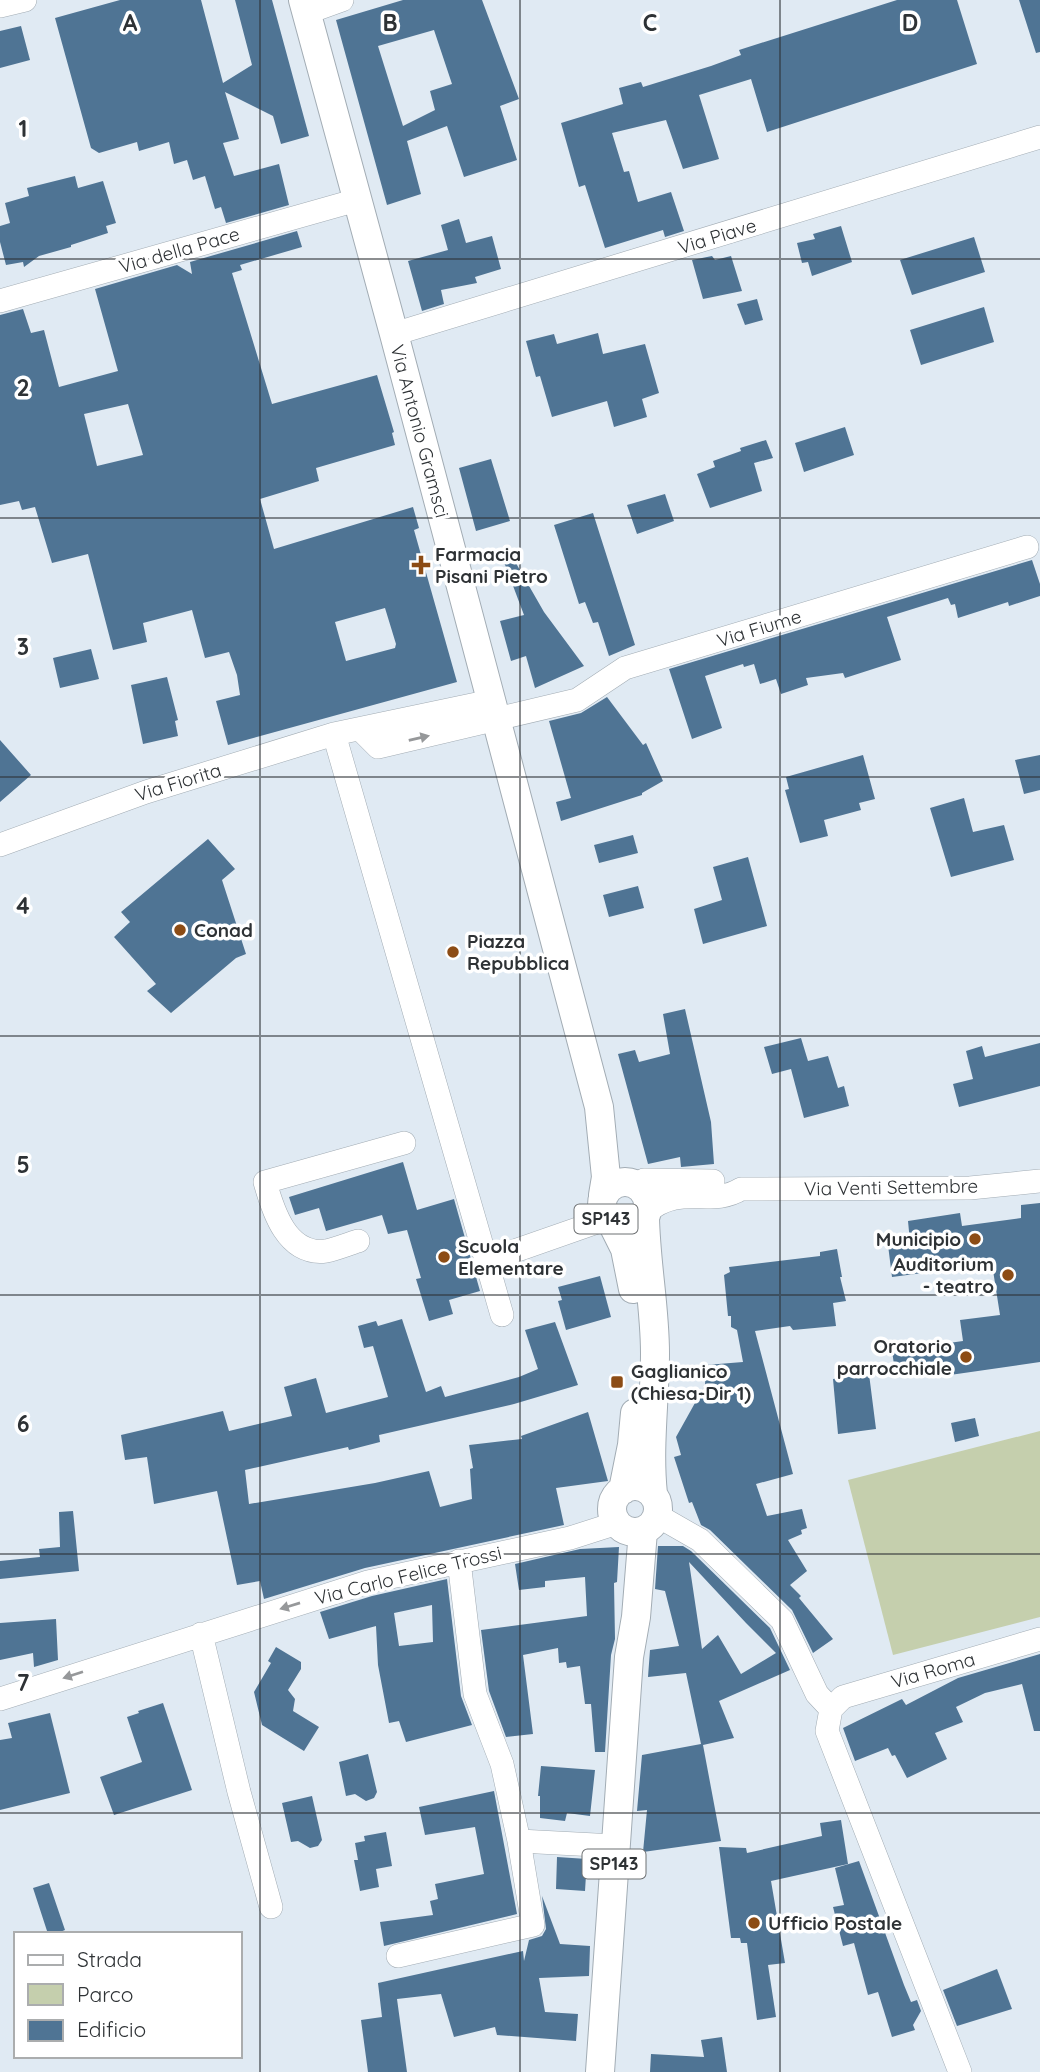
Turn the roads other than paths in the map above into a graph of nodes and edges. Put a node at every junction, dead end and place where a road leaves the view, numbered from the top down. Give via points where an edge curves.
1 (24, 0) edge
2 (342, 0) edge
3 (0, 6) edge
4 (304, 6) edge
5 (1040, 137) edge
6 (357, 200) junction
7 (0, 301) edge
8 (394, 334) junction
9 (1027, 547) dead end
10 (494, 711) junction
11 (334, 734) junction
12 (0, 845) edge
13 (599, 1107) junction
14 (404, 1143) dead end
15 (1040, 1181) edge
16 (635, 1184) junction
17 (741, 1189) junction
18 (608, 1213) junction
19 (646, 1215) junction
20 (358, 1241) dead end
21 (486, 1261) junction
22 (502, 1315) dead end
23 (639, 1519) junction
24 (459, 1562) junction
25 (201, 1634) junction
26 (1040, 1639) edge
27 (0, 1699) edge
28 (831, 1709) junction
29 (519, 1841) junction
30 (615, 1846) junction
31 (271, 1907) dead end
32 (398, 1956) dead end
33 (600, 2072) edge
34 (960, 2072) edge

1 - 3 street
2 - 4 street
4 - 6 main road, Via Antonio Gramsci
5 - 8 street, Via Piave
6 - 7 street, Via della Pace
6 - 8 main road, Via Antonio Gramsci
8 - 10 main road, Via Antonio Gramsci
9 - 10 street, Via Fiume via 625,668 577,700
10 - 11 street, Via Fiorita
10 - 13 main road, Via Antonio Gramsci
11 - 12 street, Via Fiorita via 146,792
11 - 21 street
13 - 16 main road, Via Antonio Gramsci / SP143
13 - 18 main road, Via Antonio Gramsci / SP143
14 - 20 street via 265,1182 272,1209 300,1246 324,1251
15 - 17 street, Via Venti Settembre via 970,1188
16 - 17 street, Via Venti Settembre via 644,1180 730,1181
16 - 18 main road, SP143 via 612,1185
16 - 19 main road, SP143 via 648,1201
17 - 19 street, Via Venti Settembre via 729,1196 668,1198
18 - 19 main road, SP143 via 621,1228 632,1227
18 - 21 street
18 - 23 main road, Via Antonio Gramsci / SP143 via 625,1249 636,1311 635,1409 623,1490 642,1487
19 - 23 main road, SP143 via 655,1355 651,1446
21 - 22 street
23 - 24 street, Via Carlo Felice Trossi
23 - 28 street via 699,1540 782,1620 817,1694
23 - 30 main road, SP143 via 624,1616 629,1657
24 -> 25 street, Via Carlo Felice Trossi via 368,1582
24 - 29 street via 475,1694 502,1764
25 -> 27 street, Via Carlo Felice Trossi
25 - 31 street
26 - 28 street, Via Roma via 843,1697
28 - 34 street via 827,1731
29 - 30 street
29 - 32 street via 533,1925
30 - 33 main road, SP143

